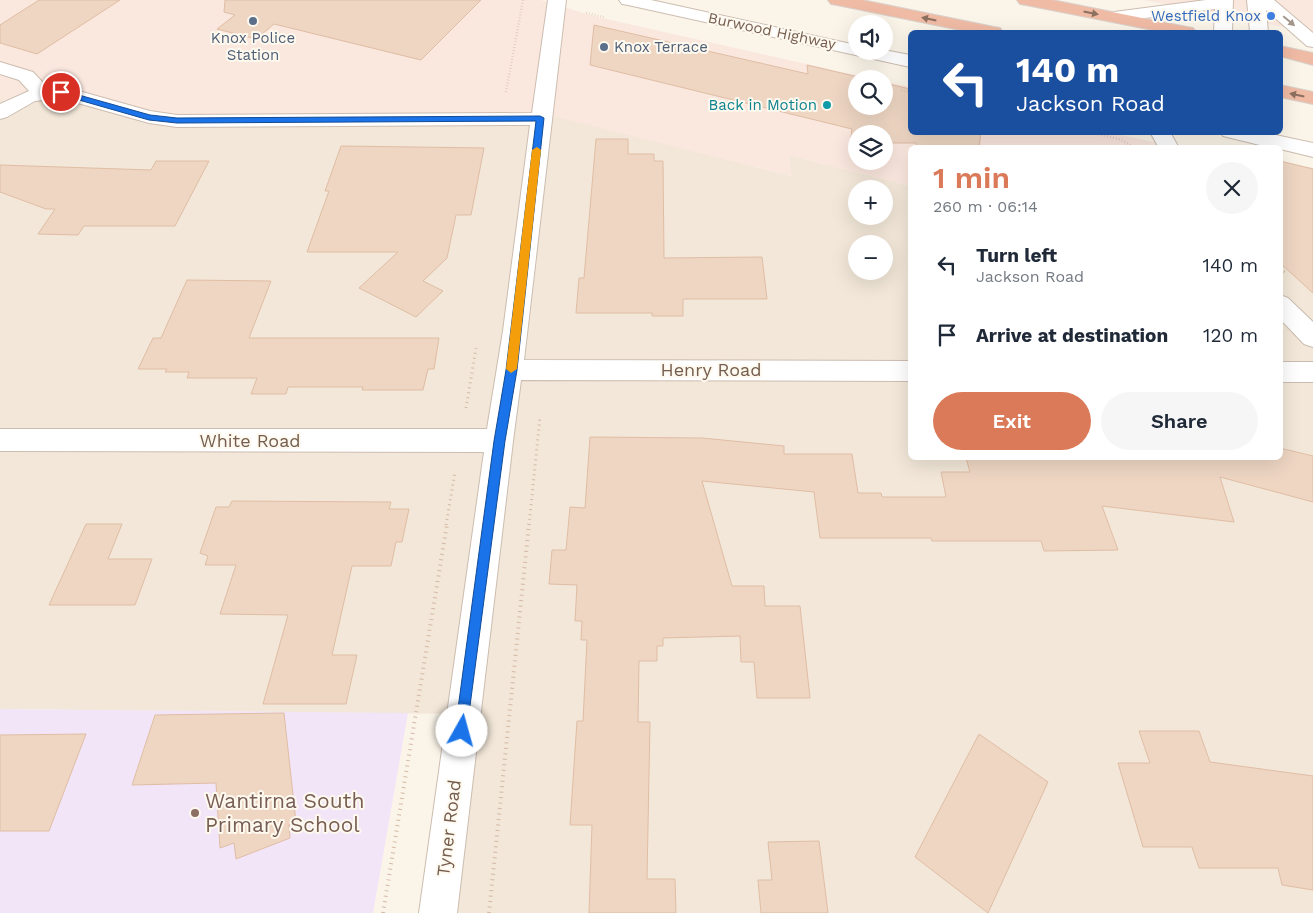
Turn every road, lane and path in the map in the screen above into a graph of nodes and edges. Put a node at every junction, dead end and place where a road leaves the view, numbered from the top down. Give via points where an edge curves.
1 (523, 0) edge
2 (557, 0) edge
3 (628, 0) edge
4 (837, 0) edge
5 (1026, 0) edge
6 (1256, 0) edge
7 (1264, 0) edge
8 (1224, 2) edge
9 (703, 8) edge
10 (1114, 17) junction
11 (984, 30) edge
12 (1177, 30) edge
13 (1223, 30) edge
14 (1259, 30) edge
15 (1313, 42) edge
16 (848, 48) edge
17 (1283, 52) edge
18 (893, 58) edge
19 (1313, 59) edge
20 (908, 62) edge
21 (0, 68) edge
22 (41, 92) junction
23 (506, 92) dead end
24 (1283, 93) edge
25 (1313, 98) edge
26 (0, 114) edge
27 (540, 118) junction
28 (1103, 135) edge
29 (1242, 135) edge
30 (1129, 145) edge
31 (1313, 150) edge
32 (1283, 307) edge
33 (1313, 337) edge
34 (511, 370) junction
35 (908, 371) edge
36 (1283, 372) edge
37 (1313, 372) edge
38 (541, 408) dead end
39 (0, 440) edge
40 (499, 441) junction
41 (456, 465) dead end
42 (383, 913) edge
43 (438, 913) edge
44 (489, 913) edge

1 - 23 path
2 - 27 street, Tyner Road
3 - 9 street, Burwood Highway
11 -> 4 highway
5 -> 10 highway
6 - 14 street
7 -> 15 street
8 - 10 street
8 - 13 street
9 - 16 street, Burwood Highway
10 - 12 highway
17 - 19 highway
18 - 20 street
21 - 22 street via 26,76
22 - 26 street via 23,98
22 - 27 street via 61,92 149,117 177,121
25 -> 24 highway
27 - 34 street, Tyner Road
28 - 30 path
29 - 31 street
32 - 33 street
34 - 35 street, Henry Road
34 - 40 street, Tyner Road
36 - 37 street
38 - 44 path
39 - 40 street, White Road
40 - 43 street, Tyner Road
41 - 42 path

